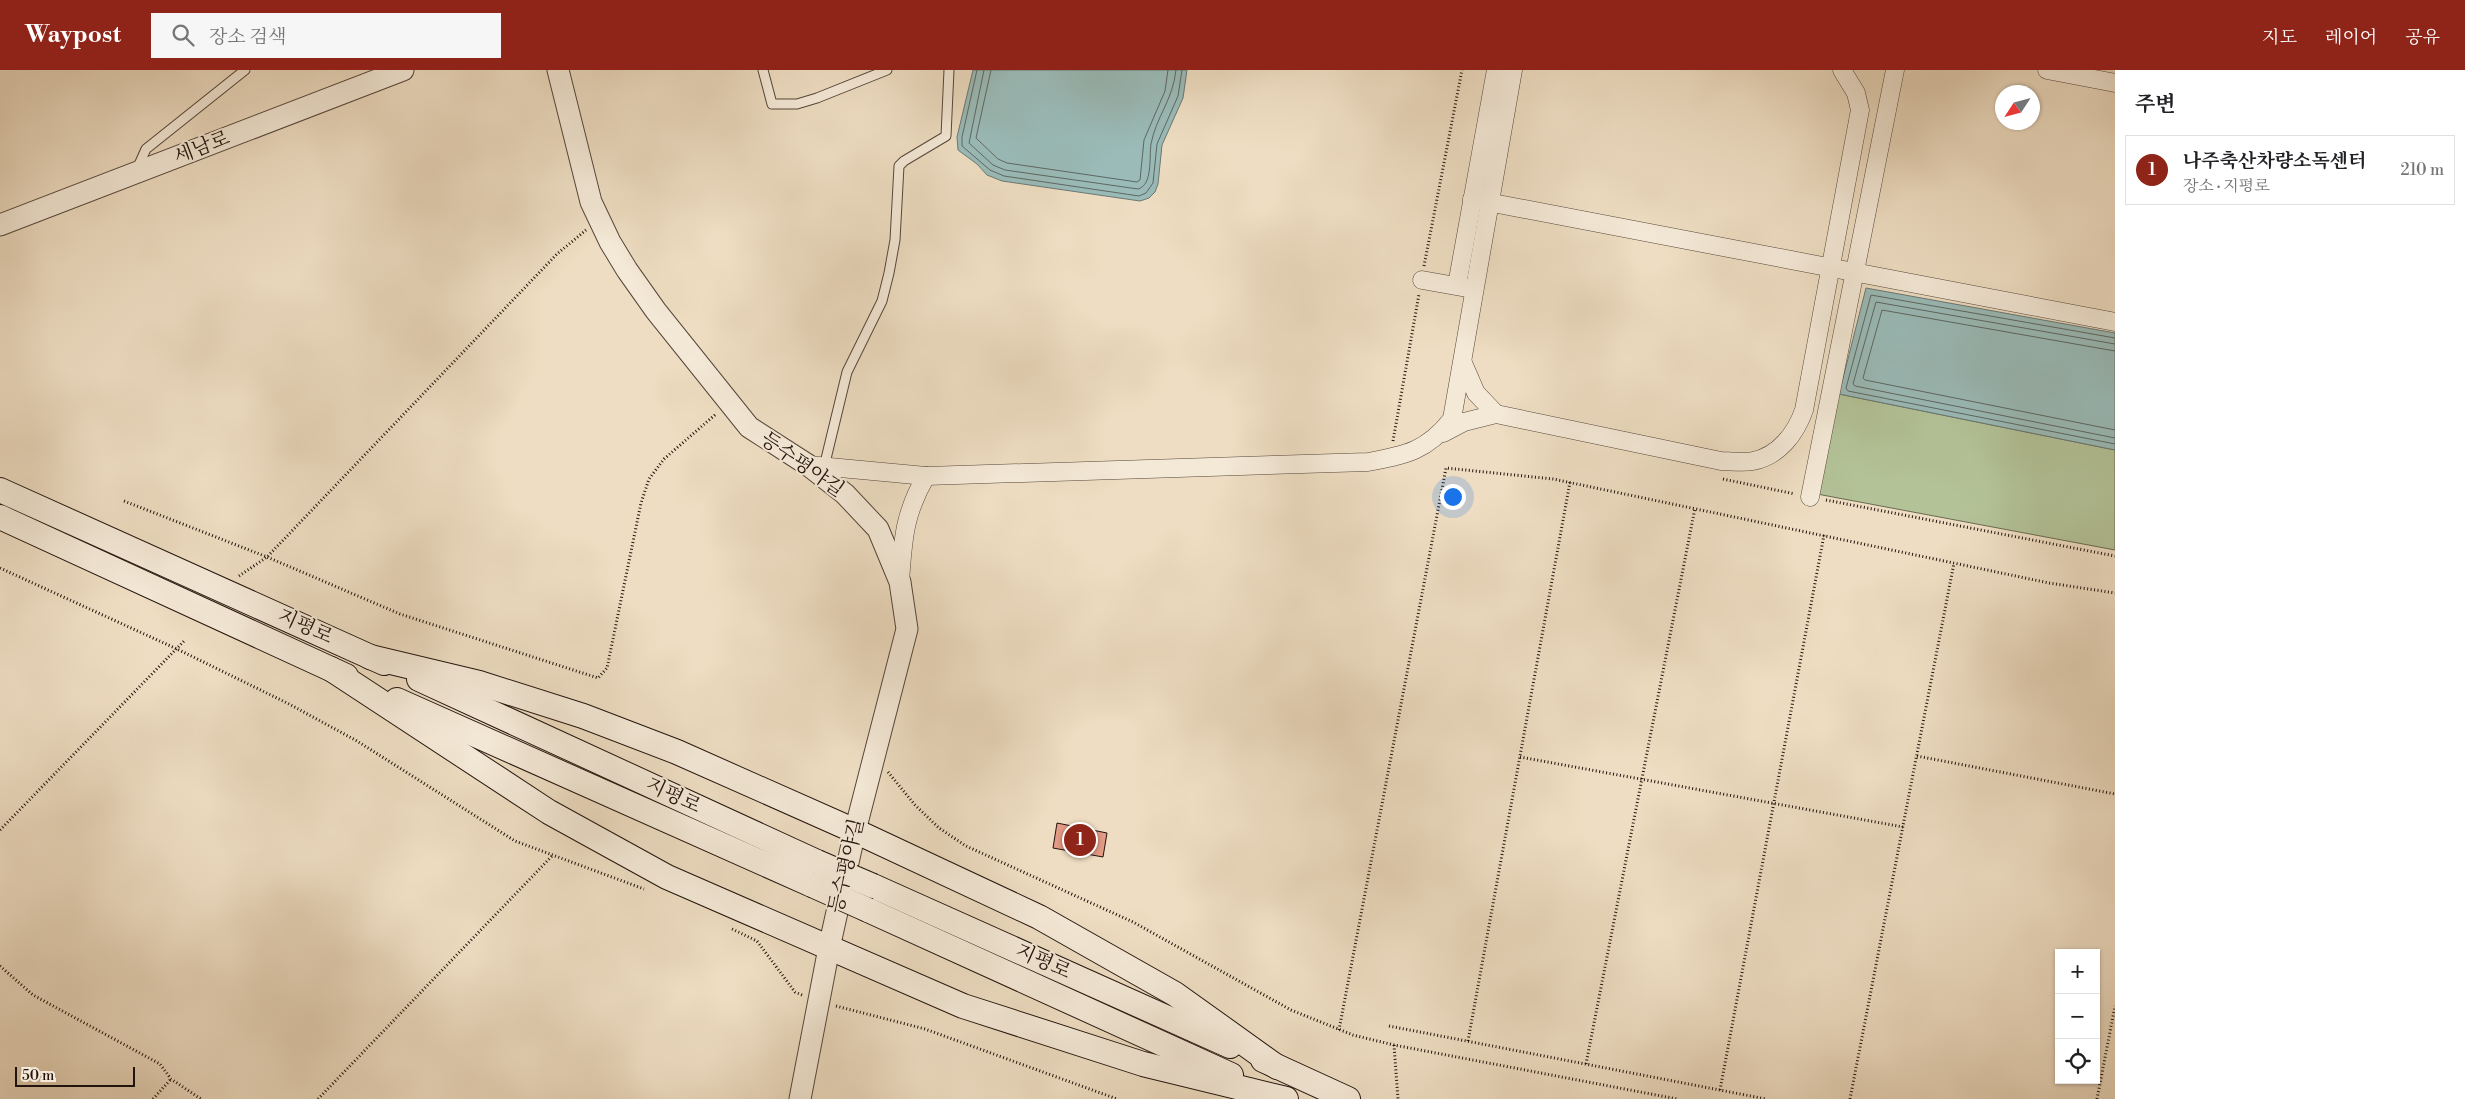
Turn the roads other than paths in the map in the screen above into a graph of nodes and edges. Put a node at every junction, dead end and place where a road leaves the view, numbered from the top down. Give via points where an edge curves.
1 (245, 70) edge
2 (402, 70) edge
3 (558, 70) edge
4 (763, 70) edge
5 (887, 70) edge
6 (949, 70) edge
7 (1496, 70) edge
8 (1513, 70) edge
9 (1842, 70) edge
10 (1895, 70) edge
11 (2047, 70) edge
12 (2115, 83) edge
13 (135, 174) junction
14 (1472, 199) junction
15 (1490, 201) junction
16 (0, 225) edge
17 (1831, 267) junction
18 (1855, 272) junction
19 (1422, 280) dead end
20 (1457, 285) junction
21 (1475, 289) junction
22 (2115, 322) edge
23 (1462, 363) junction
24 (1496, 414) junction
25 (1439, 436) junction
26 (816, 466) junction
27 (926, 476) junction
28 (0, 490) edge
29 (1810, 497) dead end
30 (0, 517) edge
31 (900, 582) junction
32 (370, 657) junction
33 (331, 669) junction
34 (854, 831) junction
35 (828, 948) junction
36 (1277, 1067) junction
37 (800, 1099) edge
38 (1286, 1099) edge
39 (1348, 1099) edge

1 - 13 lane via 146,148
2 - 13 street, 세남로
3 - 26 street, 등수평야길 via 585,185 599,222 627,270 749,427 761,437
4 - 5 lane via 772,104 797,104
6 - 26 lane via 946,136 899,166 895,240 889,273 876,315 846,372
7 - 14 street
8 - 15 street
9 - 17 street via 1856,93 1860,110
10 - 18 street
11 - 12 street
13 - 16 street, 세남로
14 - 15 street
14 - 20 street
15 - 17 street
15 - 21 street
17 - 18 street
17 - 24 street via 1800,423 1784,444 1764,457 1753,461 1720,461
18 - 22 street
18 - 29 street
19 - 20 street
20 - 21 street
21 - 23 street
23 - 24 street via 1476,393
23 - 25 street via 1452,419
24 - 25 street via 1464,422
25 - 27 street via 1401,456 1368,462
26 - 27 street
26 - 31 street, 등수평야길 via 878,529
27 - 31 street via 912,499 902,545
28 - 32 main road, 지평로
30 - 33 main road, 지평로
31 - 34 street, 등수평야길 via 907,629
32 - 34 main road via 479,683 583,716 677,752
32 - 36 main road, 지평로, bridge
33 - 35 main road via 549,812 667,876
33 - 38 main road, 지평로, bridge
34 - 35 street, 등수평야길
34 - 36 main road via 1047,921 1175,994
35 - 37 street, 등수평야길
35 - 38 main road via 963,1006 1143,1064
36 - 39 main road, 지평로

